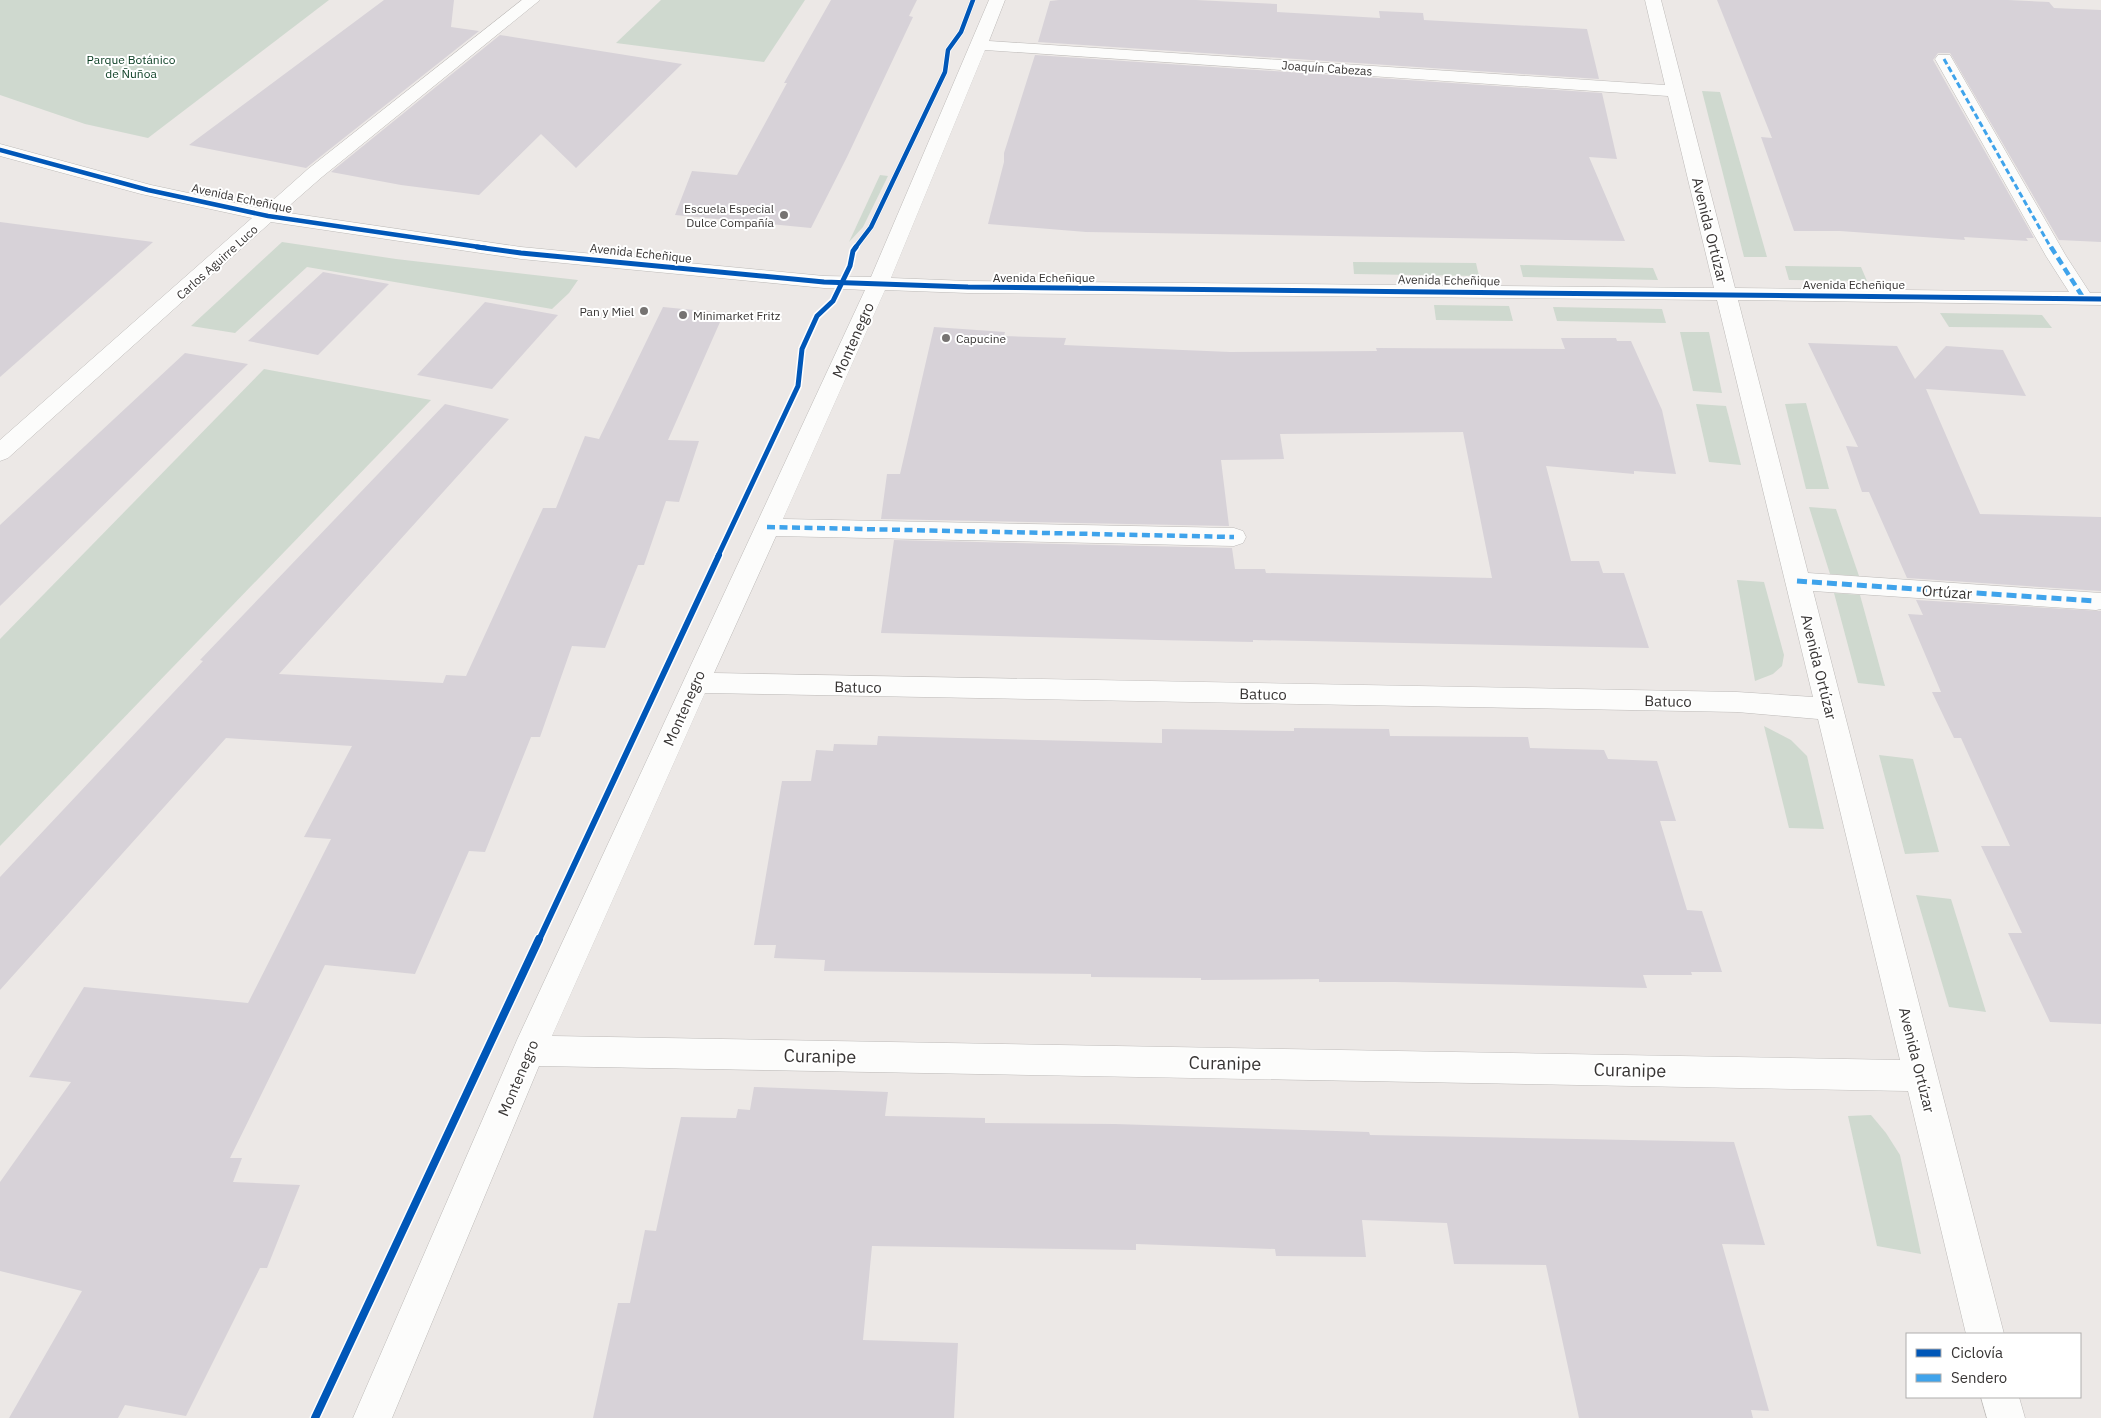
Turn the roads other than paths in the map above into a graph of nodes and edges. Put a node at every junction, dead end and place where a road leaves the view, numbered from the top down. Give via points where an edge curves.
1 (532, 0) edge
2 (998, 0) edge
3 (1653, 0) edge
4 (978, 45) junction
5 (1944, 59) dead end
6 (1676, 91) junction
7 (0, 150) edge
8 (268, 216) junction
9 (878, 284) junction
10 (1726, 294) junction
11 (2092, 299) edge
12 (0, 453) edge
13 (767, 527) junction
14 (1234, 537) dead end
15 (1797, 581) junction
16 (2096, 601) dead end
17 (695, 682) junction
18 (1830, 709) junction
19 (529, 1051) junction
20 (1921, 1076) junction
21 (1985, 1333) edge
22 (2000, 1398) edge
23 (372, 1418) edge
24 (2006, 1418) edge

1 - 8 street, Carlos Aguirre Luco via 315,173
2 - 4 street, Montenegro
3 - 6 street, Avenida Ortúzar
4 - 6 street, Joaquín Cabezas
4 - 9 street, Montenegro
5 - 11 street via 2056,256
6 - 10 street, Avenida Ortúzar
7 - 8 street, Avenida Echeñique via 148,190
8 - 9 street, Avenida Echeñique via 521,253 824,282
8 - 12 street, Carlos Aguirre Luco
9 - 10 street, Avenida Echeñique via 978,288
9 - 13 street, Montenegro
10 - 11 street, Avenida Echeñique
10 - 15 street, Avenida Ortúzar
13 - 14 street
13 - 17 street, Montenegro
15 - 16 street, Ortúzar
15 - 18 street, Avenida Ortúzar
17 - 18 street, Batuco via 1727,702
17 - 19 street, Montenegro
18 - 20 street, Avenida Ortúzar
19 - 20 street, Curanipe
19 - 23 street, Montenegro
20 - 21 street, Avenida Ortúzar
22 - 24 street

